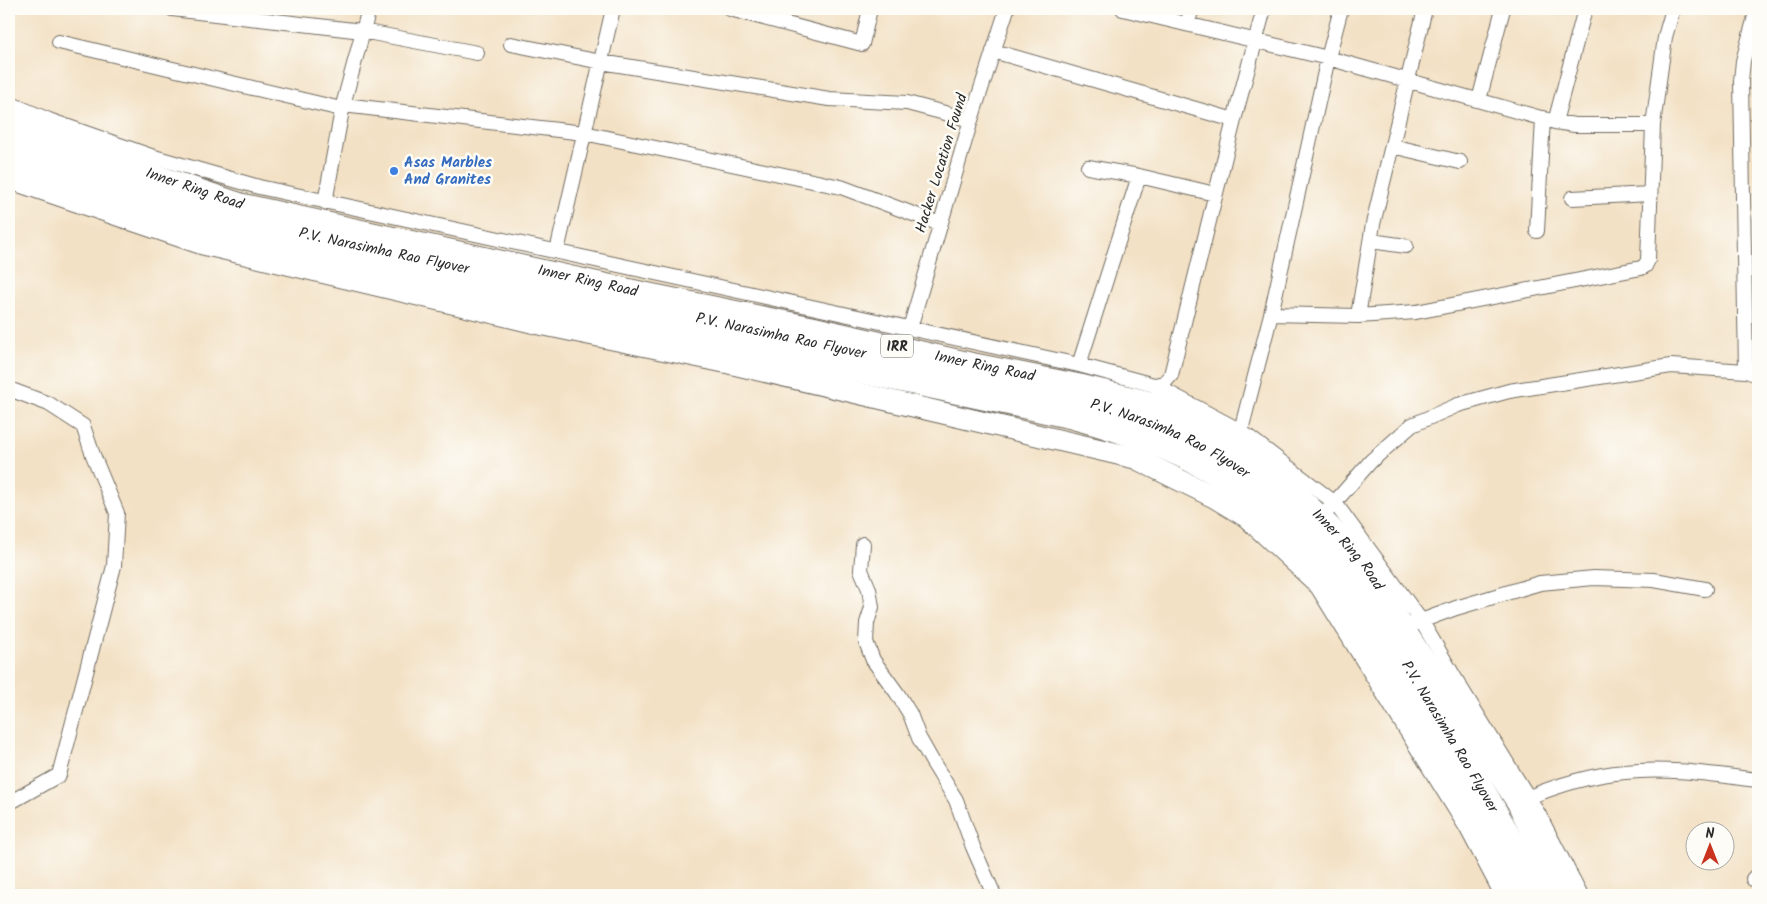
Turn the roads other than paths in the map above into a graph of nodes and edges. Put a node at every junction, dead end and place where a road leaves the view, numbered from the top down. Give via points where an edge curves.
1 (172, 9) edge
2 (369, 9) edge
3 (613, 9) edge
4 (730, 9) edge
5 (870, 9) edge
6 (1007, 9) edge
7 (1126, 9) edge
8 (1192, 9) edge
9 (1264, 9) edge
10 (1341, 9) edge
11 (1425, 9) edge
12 (1503, 9) edge
13 (1585, 9) edge
14 (1673, 9) edge
15 (1757, 9) edge
16 (1187, 24) junction
17 (362, 32) junction
18 (1256, 40) junction
19 (59, 42) dead end
20 (511, 44) dead end
21 (993, 51) junction
22 (477, 53) dead end
23 (1328, 58) junction
24 (601, 62) junction
25 (1407, 80) junction
26 (1478, 100) junction
27 (9, 103) edge
28 (343, 105) junction
29 (9, 120) edge
30 (971, 120) junction
31 (1234, 120) junction
32 (1549, 120) junction
33 (1653, 126) junction
34 (584, 133) junction
35 (9, 140) edge
36 (1392, 146) junction
37 (9, 159) edge
38 (1460, 162) dead end
39 (1088, 167) dead end
40 (1139, 176) junction
41 (9, 178) edge
42 (1216, 194) junction
43 (1650, 194) junction
44 (1572, 198) dead end
45 (325, 202) junction
46 (940, 224) junction
47 (1537, 232) dead end
48 (1371, 241) junction
49 (1406, 246) dead end
50 (557, 250) junction
51 (1271, 314) junction
52 (1358, 316) junction
53 (910, 328) junction
54 (1079, 365) junction
55 (1752, 373) edge
56 (1154, 385) junction
57 (9, 389) edge
58 (1239, 436) junction
59 (1328, 510) junction
60 (863, 544) dead end
61 (1705, 589) dead end
62 (1413, 624) junction
63 (1758, 780) edge
64 (1523, 800) junction
65 (9, 803) edge
66 (994, 895) edge
67 (1506, 895) edge
68 (1520, 895) edge
69 (1540, 895) edge
70 (1562, 895) edge
71 (1581, 895) edge

1 - 17 street
2 - 17 street
3 - 24 street
4 - 5 street via 862,44
6 - 21 street, Hacker Location Found
7 - 16 street
8 - 16 street
9 - 18 street
10 - 23 street
11 - 25 street
12 - 26 street
13 - 32 street
14 - 33 street via 1665,37
15 - 55 street via 1741,81
16 - 18 street
17 - 22 street
17 - 28 street
18 - 23 street
18 - 31 street
19 - 28 street via 337,108
20 - 24 street
21 - 30 street, Hacker Location Found
21 - 31 street
23 - 25 street
23 - 51 street
24 - 30 street via 830,99 906,103
24 - 34 street
25 - 26 street
25 - 36 street
26 - 32 street
27 - 45 street via 154,157
28 - 34 street
28 - 45 street
29 - 58 main road, Inner Ring Road / IRR via 241,204 1080,385 1150,402
30 - 46 street, Hacker Location Found
31 - 42 street
32 - 33 street via 1575,125
32 - 47 street
33 - 43 street
34 - 46 street via 841,186
34 - 50 street
35 - 69 highway, P.V. Narasimha Rao Flyover via 223,214 1073,398 1161,426 1196,442 1261,484 1311,528 1334,555 1458,747
36 - 38 street
36 - 48 street
37 - 68 highway, P.V. Narasimha Rao Flyover via 174,218 259,242 1069,416 1112,427 1188,458 1222,477 1263,508 1299,542 1324,573 1370,639 1442,757
39 - 40 street
40 - 42 street
40 - 54 street
41 - 67 main road via 203,244 540,324 729,363 1135,458 1247,517 1320,585 1470,827
42 - 56 street via 1171,375 1164,383
43 - 44 street
43 - 52 street via 1648,260 1641,268 1416,312
45 - 50 street
46 - 53 street, Hacker Location Found
48 - 49 street
48 - 52 street
50 - 53 street
51 - 52 street
51 - 58 street
53 - 54 street
54 - 56 street
55 - 59 street via 1671,366 1509,391 1458,405 1412,425 1371,461
56 - 58 street
57 - 65 street via 49,404 84,426 117,513 114,566 59,775
58 - 59 main road, Inner Ring Road / IRR via 1271,470
59 - 62 main road, Inner Ring Road / IRR
60 - 66 street via 861,570 872,607 866,642 873,660 901,700 956,800
61 - 62 street via 1654,580 1594,578 1540,583
62 - 64 main road, Inner Ring Road / IRR
63 - 64 street via 1668,771 1625,772 1574,781
64 - 70 main road, Inner Ring Road / IRR
64 - 71 street

